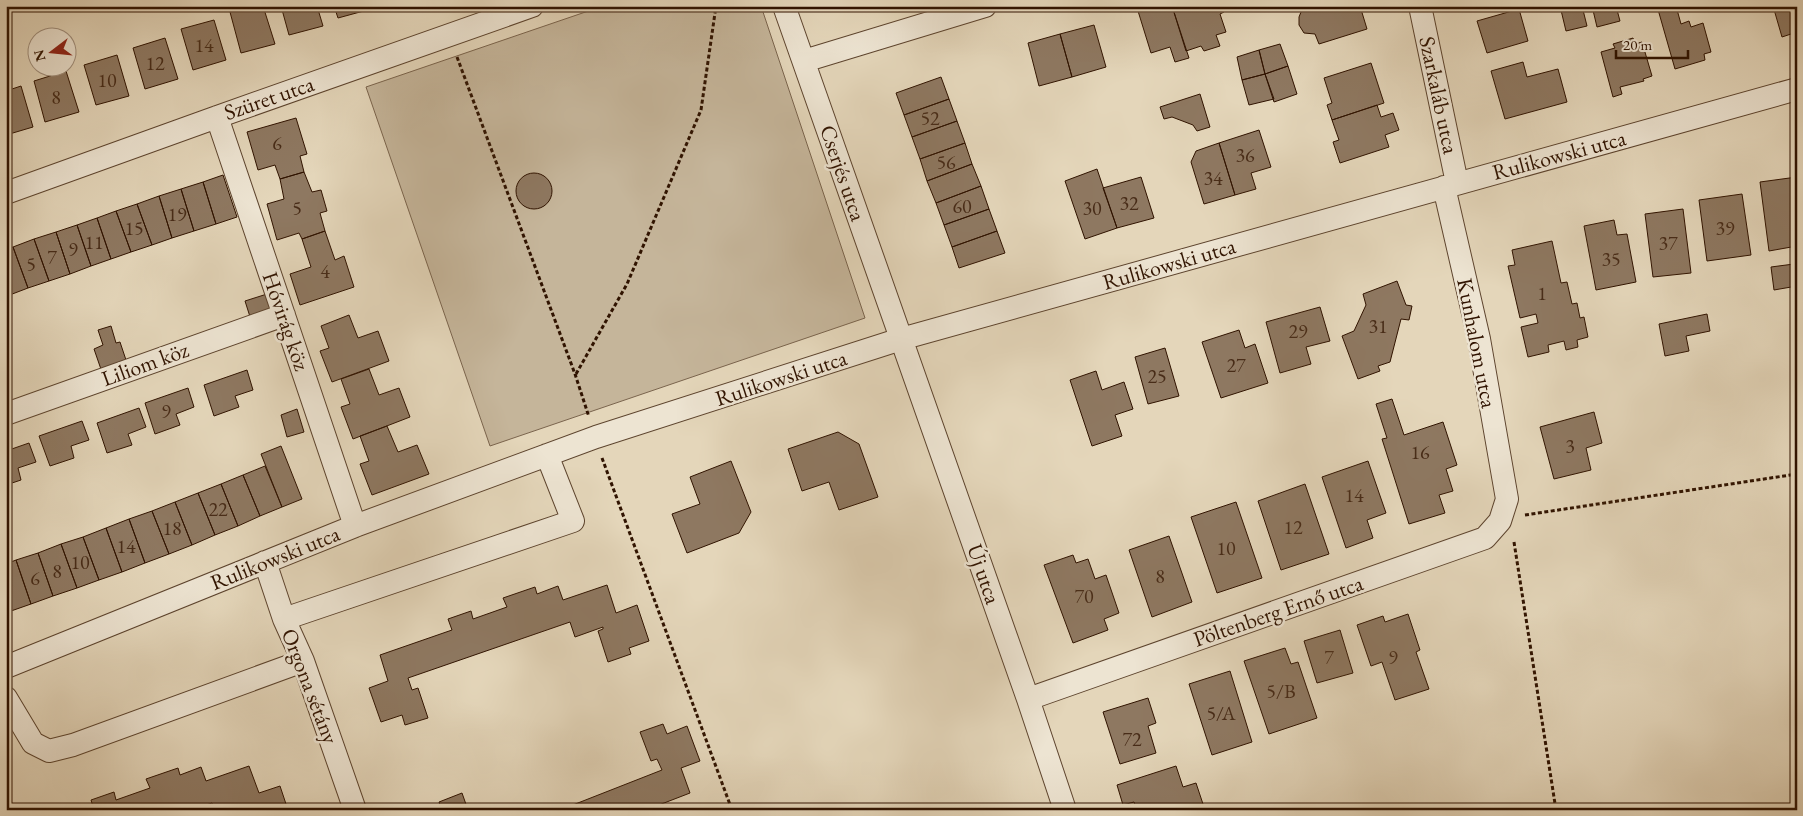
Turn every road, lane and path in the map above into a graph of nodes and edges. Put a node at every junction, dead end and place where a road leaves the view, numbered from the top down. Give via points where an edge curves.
1 (532, 6) edge
2 (716, 6) edge
3 (784, 6) edge
4 (985, 6) edge
5 (1420, 6) edge
6 (448, 35) junction
7 (804, 61) junction
8 (1797, 89) edge
9 (217, 117) junction
10 (1451, 185) junction
11 (6, 193) edge
12 (284, 315) junction
13 (901, 339) junction
14 (575, 374) junction
15 (6, 414) edge
16 (596, 437) junction
17 (547, 455) junction
18 (1797, 474) edge
19 (1507, 499) junction
20 (356, 526) junction
21 (1513, 537) dead end
22 (266, 562) junction
23 (284, 620) junction
24 (303, 661) junction
25 (6, 667) edge
26 (6, 698) edge
27 (1028, 699) junction
28 (355, 810) edge
29 (732, 810) edge
30 (1065, 810) edge
31 (1556, 810) edge

1 - 6 street, Szüret utca
2 - 14 path via 701,110 627,284
3 - 7 street, Cserjés utca
4 - 7 street
5 - 10 street, Szarkaláb utca
6 - 9 street, Szüret utca
6 - 14 path
7 - 13 street, Cserjés utca
8 - 10 street, Rulikowski utca
9 - 11 street, Szüret utca
9 - 12 street, Hóvirág köz
10 - 13 street, Rulikowski utca
10 - 19 street, Kunhalom utca
12 - 15 street, Liliom köz
12 - 20 street, Hóvirág köz
13 - 16 street, Rulikowski utca
13 - 27 street, Új utca
14 - 16 path
16 - 17 street, Rulikowski utca
16 - 29 path
17 - 20 street, Rulikowski utca
17 - 23 street via 573,521
18 - 19 path via 1510,517
19 - 27 street, Pöltenberg Ernő utca via 1500,521 1485,538
20 - 22 street, Rulikowski utca
21 - 31 path
22 - 23 street, Orgona sétány
22 - 25 street, Rulikowski utca
23 - 24 street, Orgona sétány
24 - 26 street via 49,751 33,743
24 - 28 street, Orgona sétány
27 - 30 street, Új utca

